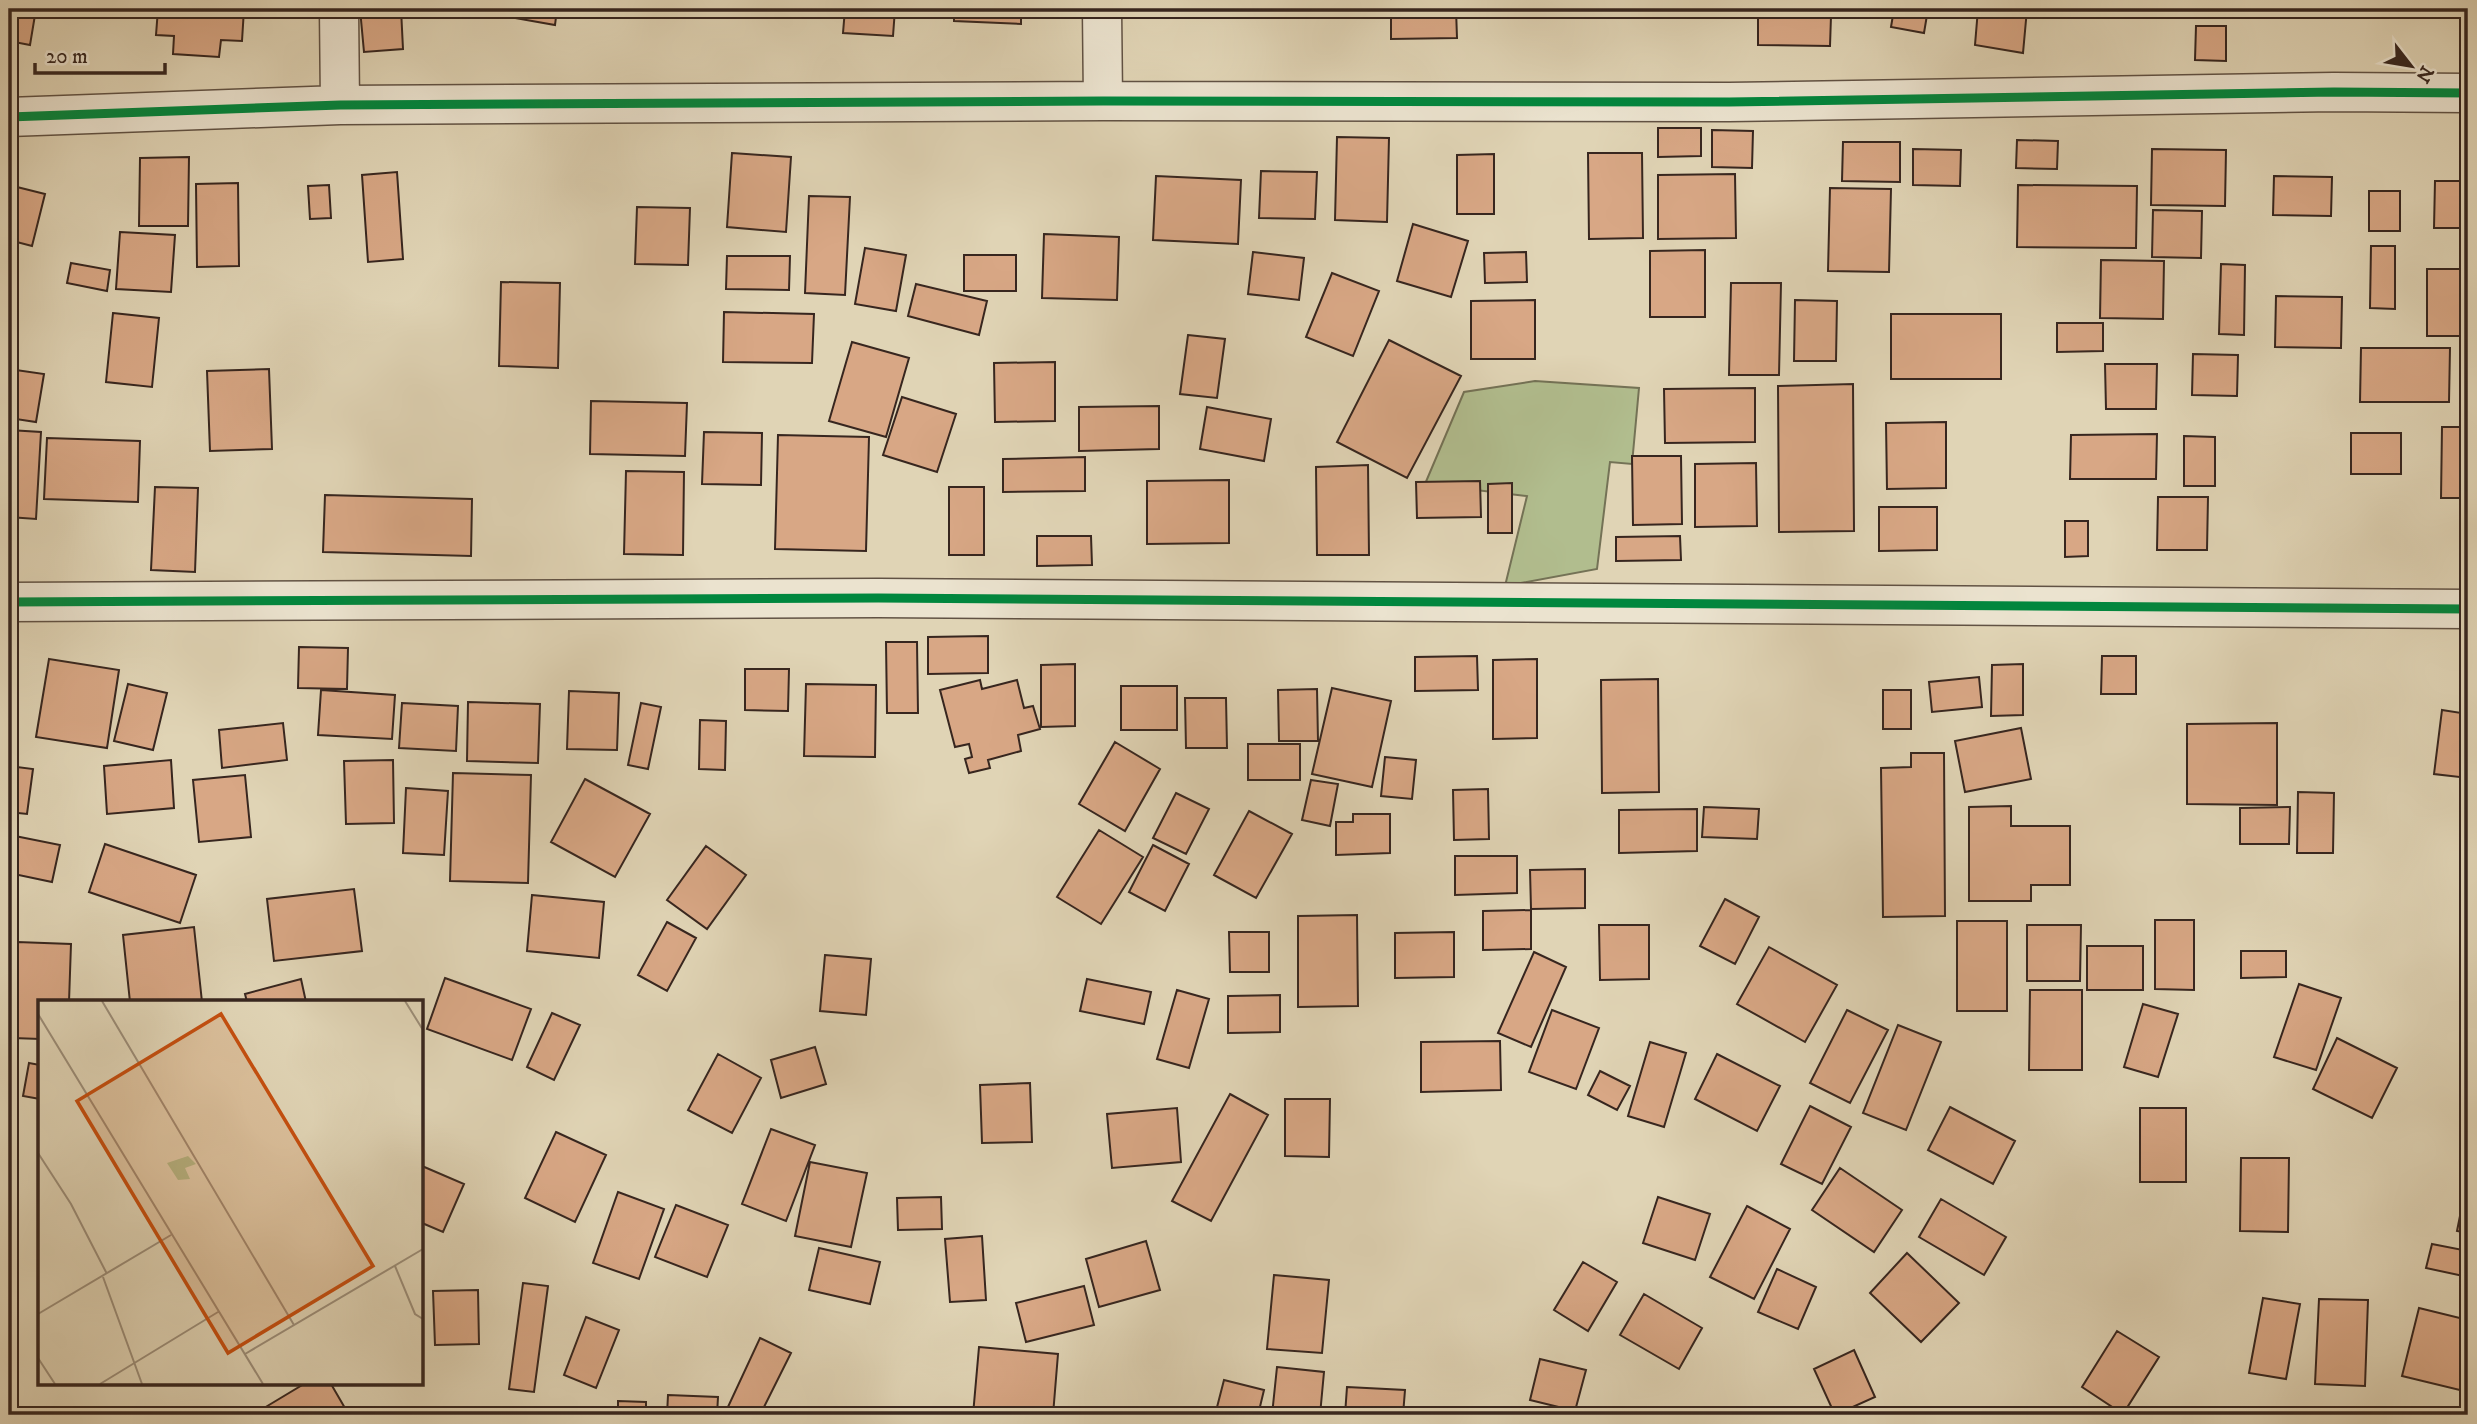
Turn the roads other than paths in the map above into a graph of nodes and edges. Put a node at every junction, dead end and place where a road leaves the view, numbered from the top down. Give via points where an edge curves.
1 (339, 9) edge
2 (1102, 9) edge
3 (2468, 93) edge
4 (1102, 101) junction
5 (340, 105) junction
6 (9, 117) edge
7 (9, 602) edge
8 (2468, 610) edge

1 - 5 street
2 - 4 street
3 - 4 street via 1729,102
4 - 5 street
5 - 6 street
7 - 8 street via 892,598

